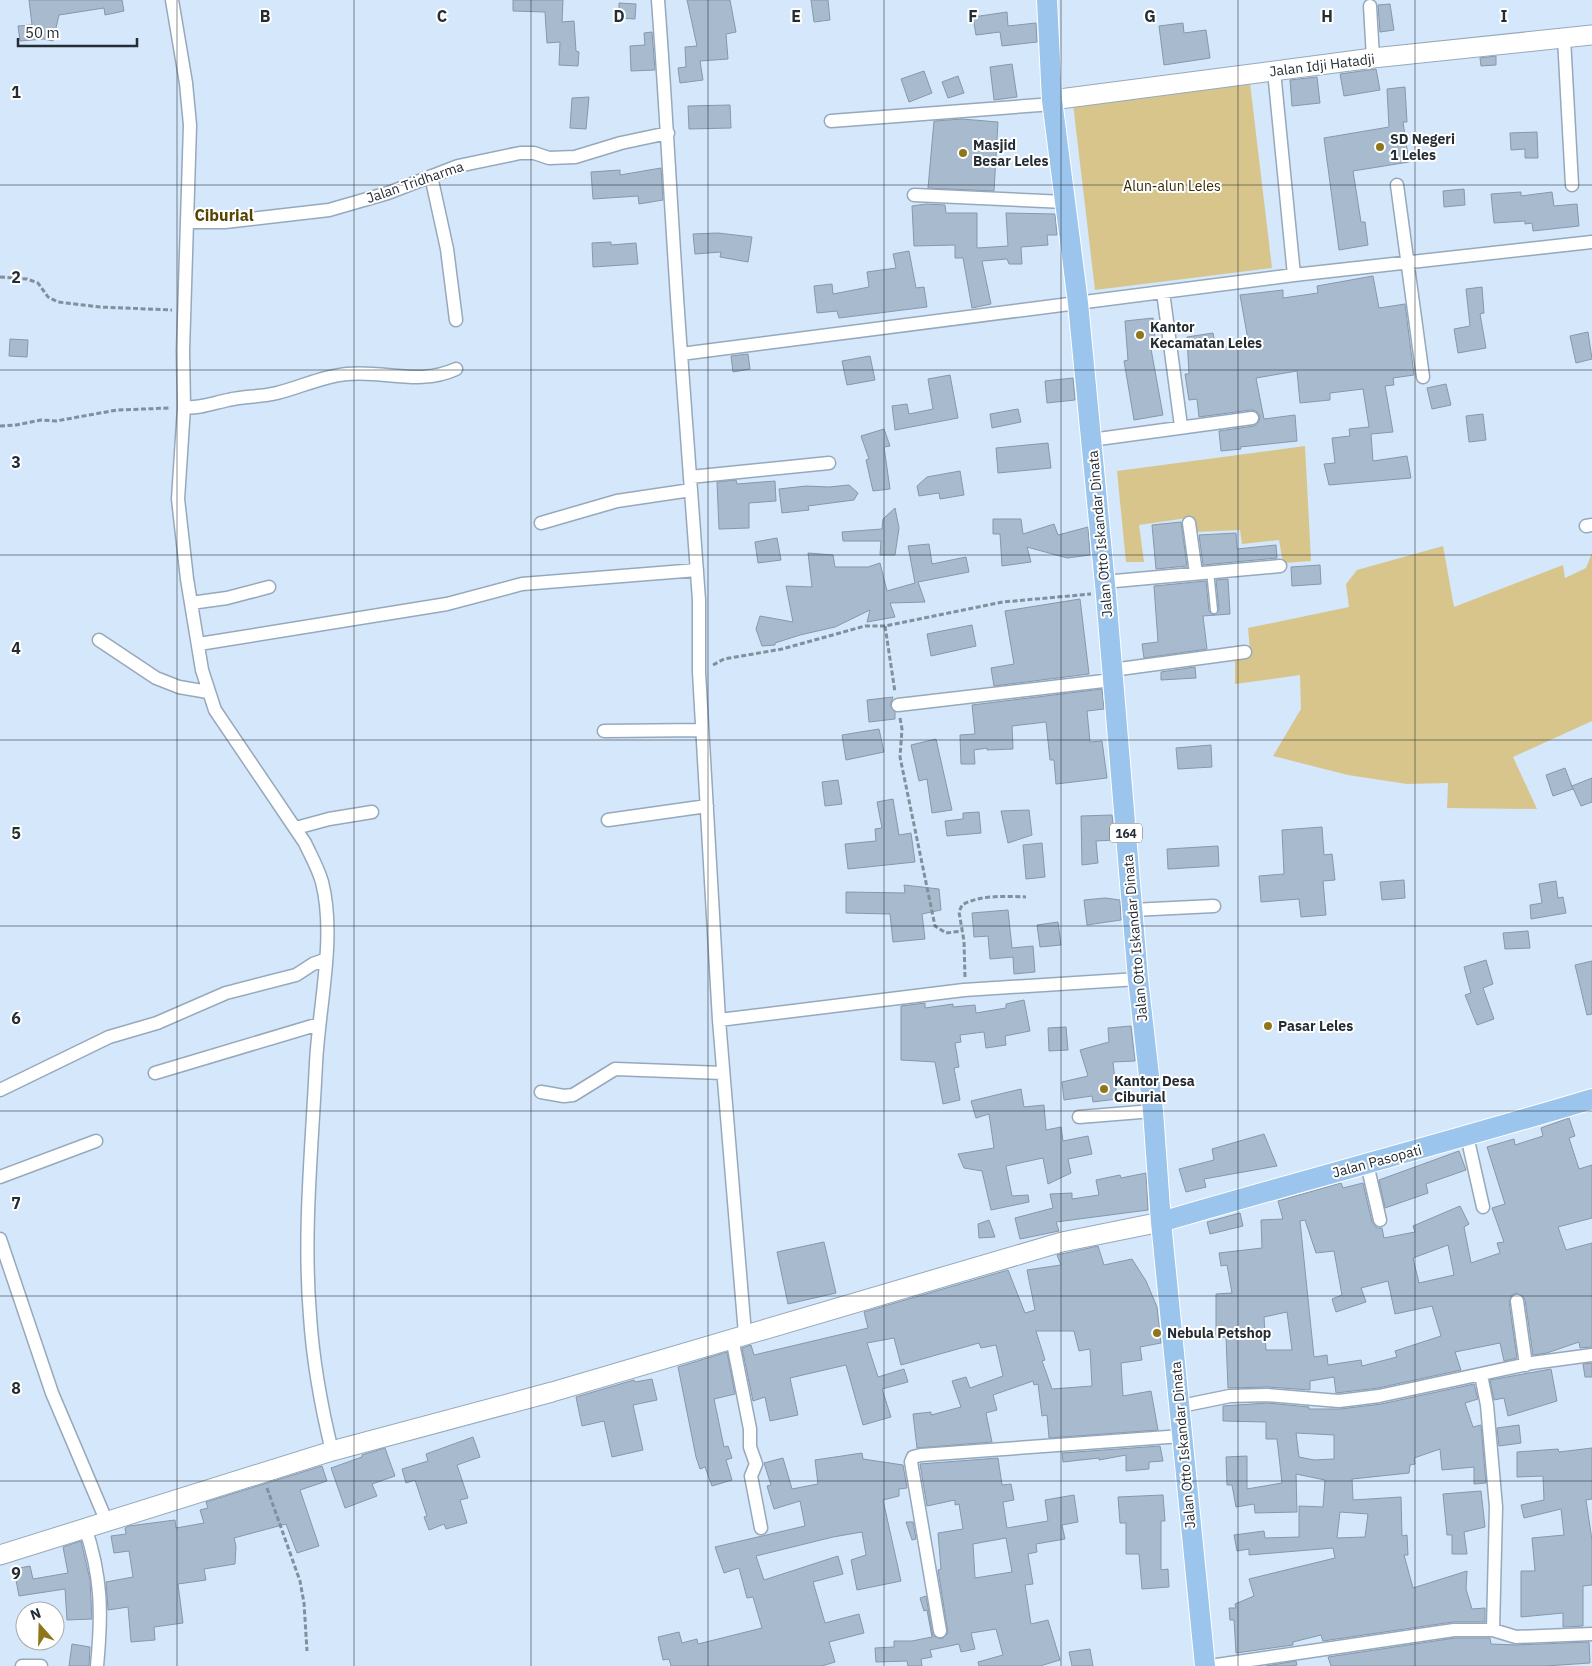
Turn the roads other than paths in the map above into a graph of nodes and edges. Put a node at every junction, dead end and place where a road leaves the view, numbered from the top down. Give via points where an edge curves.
1 (172, 0) edge
2 (658, 0) edge
3 (1047, 0) edge
4 (1370, 6) dead end
5 (1592, 34) edge
6 (1564, 38) junction
7 (1373, 58) junction
8 (1274, 71) junction
9 (1053, 102) junction
10 (831, 121) dead end
11 (668, 133) junction
12 (431, 176) junction
13 (1397, 185) dead end
14 (1572, 185) dead end
15 (914, 195) dead end
16 (1065, 202) junction
17 (188, 222) junction
18 (1592, 242) edge
19 (1409, 261) junction
20 (1294, 275) junction
21 (1163, 292) junction
22 (1078, 303) junction
23 (456, 320) dead end
24 (681, 354) junction
25 (456, 369) dead end
26 (1423, 377) dead end
27 (184, 407) junction
28 (1252, 418) dead end
29 (1180, 426) junction
30 (1091, 440) junction
31 (829, 463) dead end
32 (690, 483) junction
33 (541, 523) dead end
34 (1189, 523) dead end
35 (1280, 566) dead end
36 (696, 570) junction
37 (1210, 571) junction
38 (1196, 572) junction
39 (268, 587) dead end
40 (1105, 589) junction
41 (191, 603) junction
42 (1214, 610) dead end
43 (99, 640) dead end
44 (199, 644) junction
45 (1245, 652) dead end
46 (1112, 675) junction
47 (208, 692) junction
48 (898, 705) road end
49 (702, 730) junction
50 (604, 732) dead end
51 (706, 806) junction
52 (372, 812) dead end
53 (608, 820) dead end
54 (296, 828) junction
55 (1214, 906) dead end
56 (1132, 910) junction
57 (324, 960) junction
58 (1138, 979) junction
59 (719, 1020) junction
60 (319, 1024) junction
61 (155, 1073) dead end
62 (723, 1073) junction
63 (0, 1090) edge
64 (541, 1092) dead end
65 (1592, 1099) edge
66 (1153, 1111) junction
67 (1079, 1117) dead end
68 (1467, 1136) junction
69 (96, 1141) dead end
70 (1367, 1164) junction
71 (0, 1177) edge
72 (1483, 1206) dead end
73 (1380, 1220) dead end
74 (1161, 1222) junction
75 (0, 1239) edge
76 (1517, 1301) dead end
77 (739, 1336) junction
78 (1592, 1355) edge
79 (1526, 1364) junction
80 (1481, 1375) junction
81 (1181, 1406) junction
82 (1182, 1436) junction
83 (332, 1451) junction
84 (106, 1520) junction
85 (85, 1527) junction
86 (762, 1528) dead end
87 (0, 1555) edge
88 (1493, 1630) junction
89 (940, 1631) dead end
90 (1592, 1634) edge
91 (22, 1666) edge
92 (41, 1666) edge
93 (97, 1666) edge
94 (1205, 1666) edge
95 (1210, 1666) edge

1 - 17 street via 189,118
2 - 11 street
3 - 9 main road, Jalan Otto Iskandar Dinata / 164
4 - 7 street
5 - 6 street, Jalan Idji Hatadji
6 - 7 street, Jalan Idji Hatadji
6 - 14 street
7 - 8 street, Jalan Idji Hatadji
8 - 9 street, Jalan Idji Hatadji
8 - 20 street
9 - 10 street
9 - 16 main road, Jalan Otto Iskandar Dinata / 164
11 - 12 street, Jalan Tridharma via 575,157 549,158 520,153 458,166
11 - 24 street
12 - 17 street, Jalan Tridharma via 388,193 329,210 225,222
12 - 23 street via 447,249
13 - 19 street
15 - 16 street
16 - 22 main road, Jalan Otto Iskandar Dinata / 164
17 - 27 street
18 - 19 street
19 - 20 street
19 - 26 street
20 - 21 street
21 - 22 street
21 - 29 street
22 - 24 street
22 - 30 main road, Jalan Otto Iskandar Dinata / 164
24 - 32 street
25 - 27 street via 427,378 333,376 266,395
27 - 41 street via 178,499
28 - 29 street
29 - 30 street
30 - 40 main road, Jalan Otto Iskandar Dinata / 164
31 - 32 street
32 - 33 street
32 - 36 street
34 - 38 street
35 - 37 street
36 - 44 street via 522,584 447,604
36 - 49 street
37 - 38 street
37 - 42 lane
38 - 40 street
39 - 41 street
40 - 46 main road, Jalan Otto Iskandar Dinata / 164
41 - 44 street
43 - 47 street via 156,678 179,687
44 - 47 street
45 - 46 street
46 - 48 street
46 - 56 main road, Jalan Otto Iskandar Dinata / 164
47 - 54 street via 222,723
49 - 50 street
49 - 51 street
51 - 53 street
51 - 59 street
52 - 54 street
54 - 57 street via 322,881 326,916
55 - 56 street
56 - 58 main road, Jalan Otto Iskandar Dinata / 164
57 - 60 street
57 - 63 street via 296,976 226,993 157,1023 108,1037
58 - 59 street via 964,990
58 - 66 main road, Jalan Otto Iskandar Dinata / 164
59 - 62 street
60 - 61 street
60 - 83 street via 308,1276 320,1403
62 - 64 street via 615,1069 573,1095
62 - 77 street
65 - 68 main road, Jalan Pasopati
66 - 67 street
66 - 74 main road, Jalan Otto Iskandar Dinata / 164
68 - 70 main road, Jalan Pasopati
68 - 72 street
69 - 71 street
70 - 73 street
70 - 74 main road, Jalan Pasopati
74 - 77 street via 1062,1242
74 - 81 main road, Jalan Otto Iskandar Dinata / 164
75 - 84 street via 52,1392
76 - 79 street
77 - 83 street via 552,1392
77 - 86 street via 750,1447 756,1464 751,1476
78 - 79 street
79 - 80 street
80 - 81 street via 1404,1392 1339,1400 1230,1396
80 - 88 street via 1487,1404 1496,1507
81 - 82 main road, Jalan Otto Iskandar Dinata / 164
82 - 89 street via 913,1457 911,1462
82 - 94 main road, Jalan Otto Iskandar Dinata / 164
83 - 84 street
84 - 85 street
85 - 87 street
85 - 93 street via 95,1557 101,1595
88 - 90 street via 1516,1637
88 - 95 street via 1454,1630
91 - 92 street

